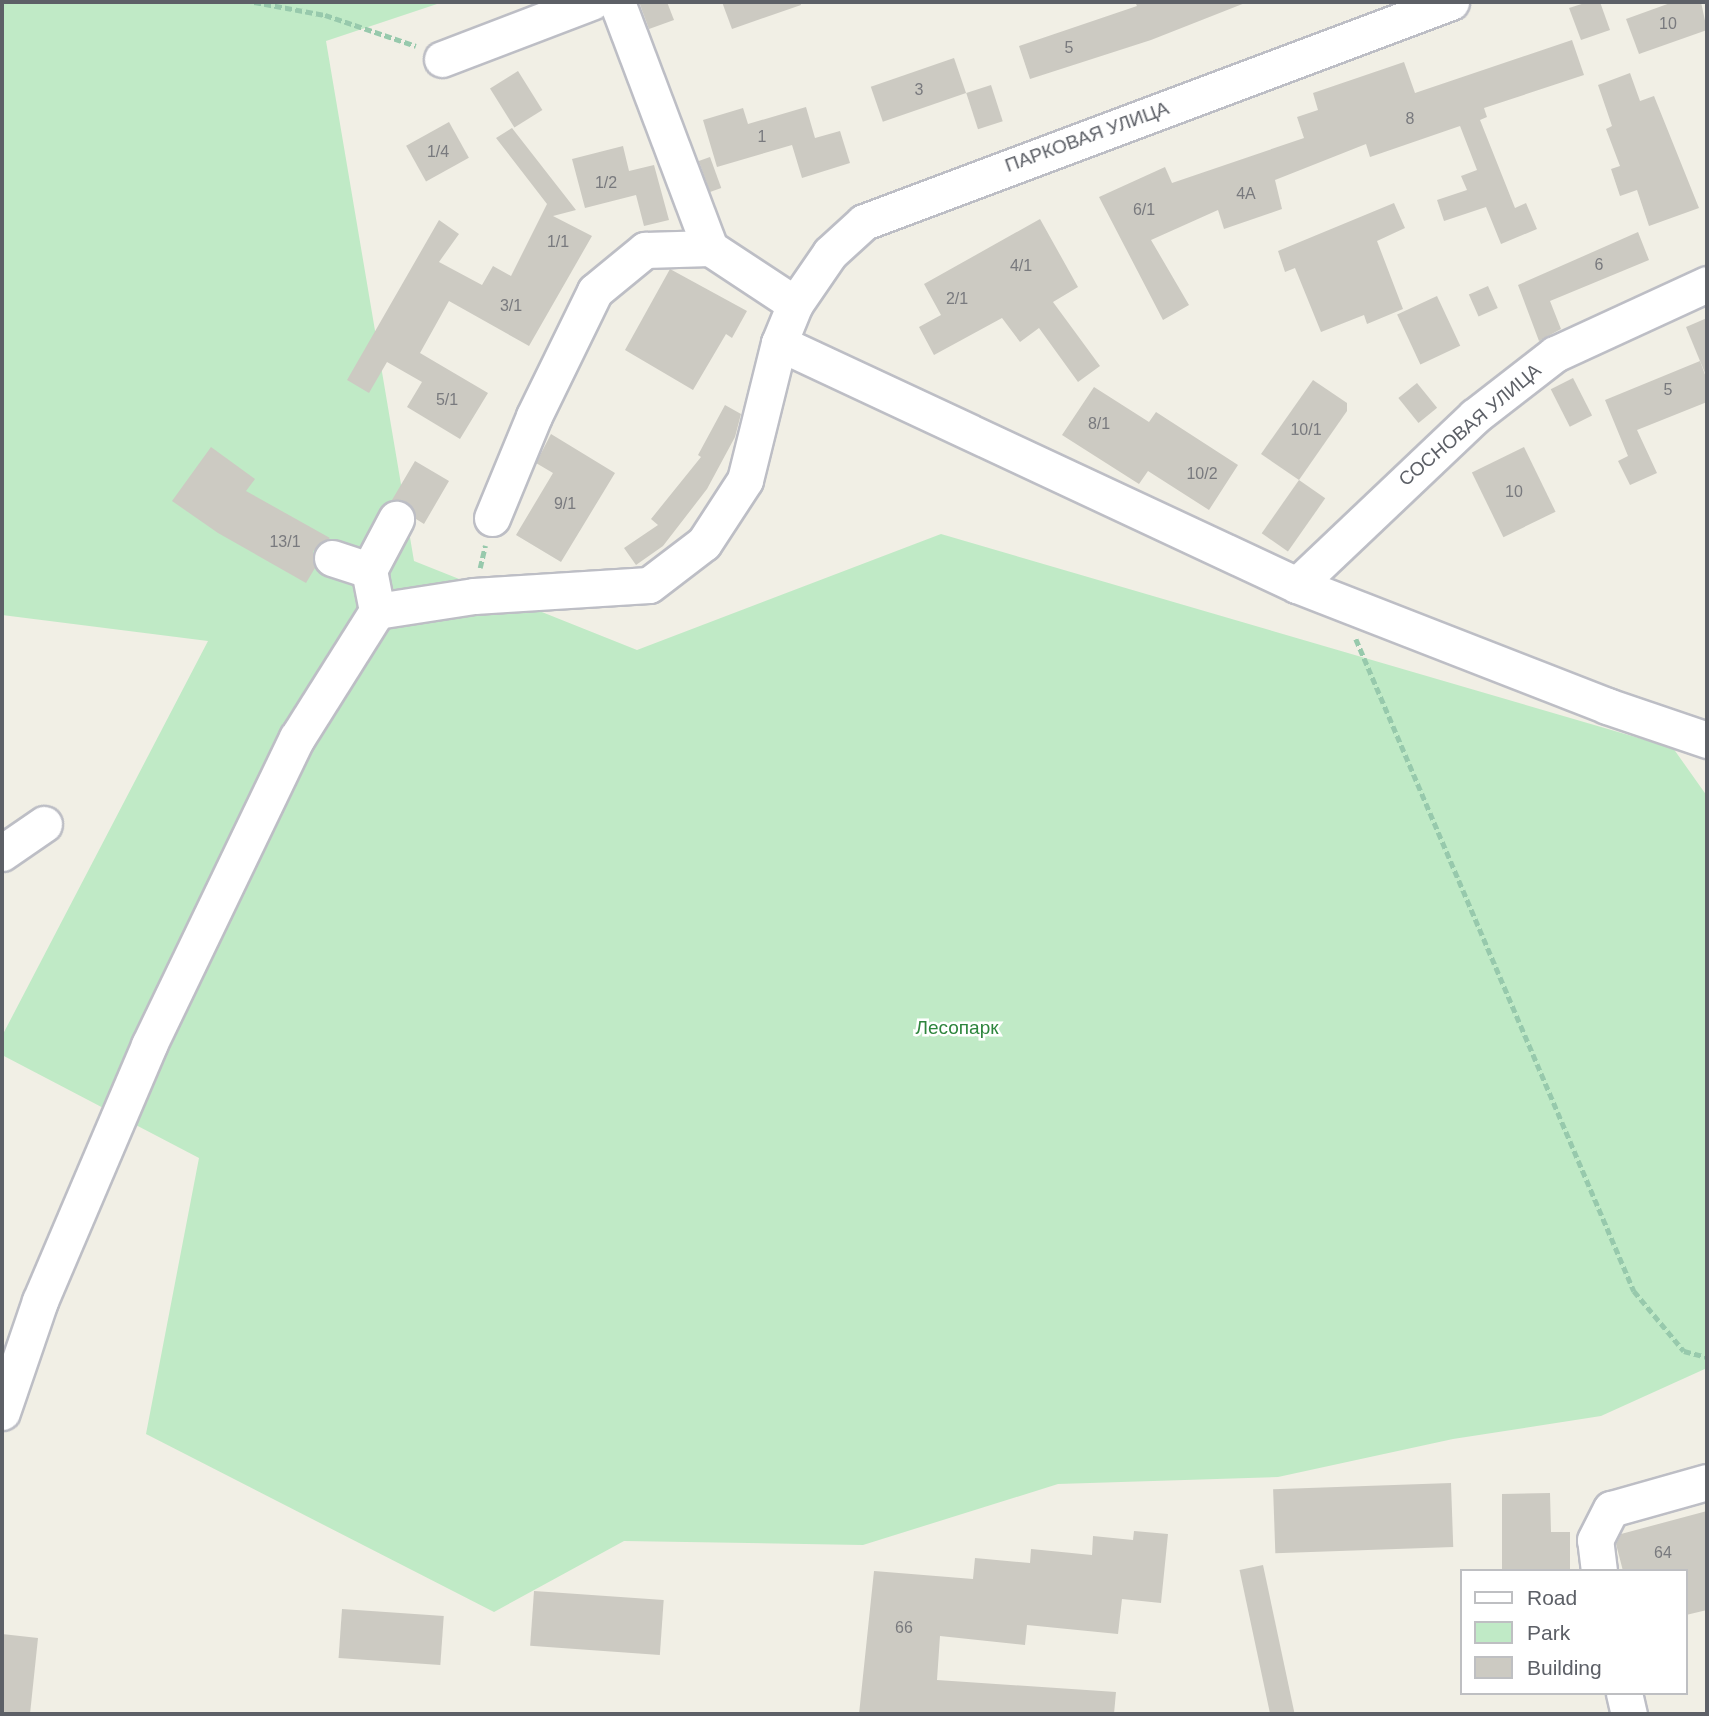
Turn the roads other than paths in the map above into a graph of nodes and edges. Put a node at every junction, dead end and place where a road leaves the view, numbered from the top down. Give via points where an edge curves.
1 (591, 2) edge
2 (617, 2) edge
3 (1451, 2) edge
4 (442, 59) road end
5 (710, 248) junction
6 (1707, 284) edge
7 (795, 304) junction
8 (779, 343) junction
9 (492, 518) road end
10 (396, 519) dead end
11 (332, 558) dead end
12 (369, 570) junction
13 (1297, 586) junction
14 (377, 611) junction
15 (1707, 740) edge
16 (44, 824) dead end
17 (2, 853) edge
18 (2, 1412) edge
19 (1707, 1482) edge
20 (1599, 1569) edge
21 (1624, 1695) edge
22 (1629, 1714) edge

1 - 4 street
2 - 5 street
3 - 7 street, ПАРКОВАЯ УЛИЦА via 864,222 830,253
5 - 7 street
5 - 9 street via 645,250 595,291 534,416
6 - 13 street, СОСНОВАЯ УЛИЦА via 1555,354 1475,416
7 - 8 street, ПАРКОВАЯ УЛИЦА
8 - 13 street
8 - 14 street, ПАРКОВАЯ УЛИЦА via 745,480 704,543 649,585 474,596
10 - 12 street
11 - 12 street
12 - 14 street
13 - 15 street
14 - 18 street via 297,738 149,1045 40,1301
16 - 17 street
19 - 20 street via 1611,1508 1595,1540
21 - 22 street

